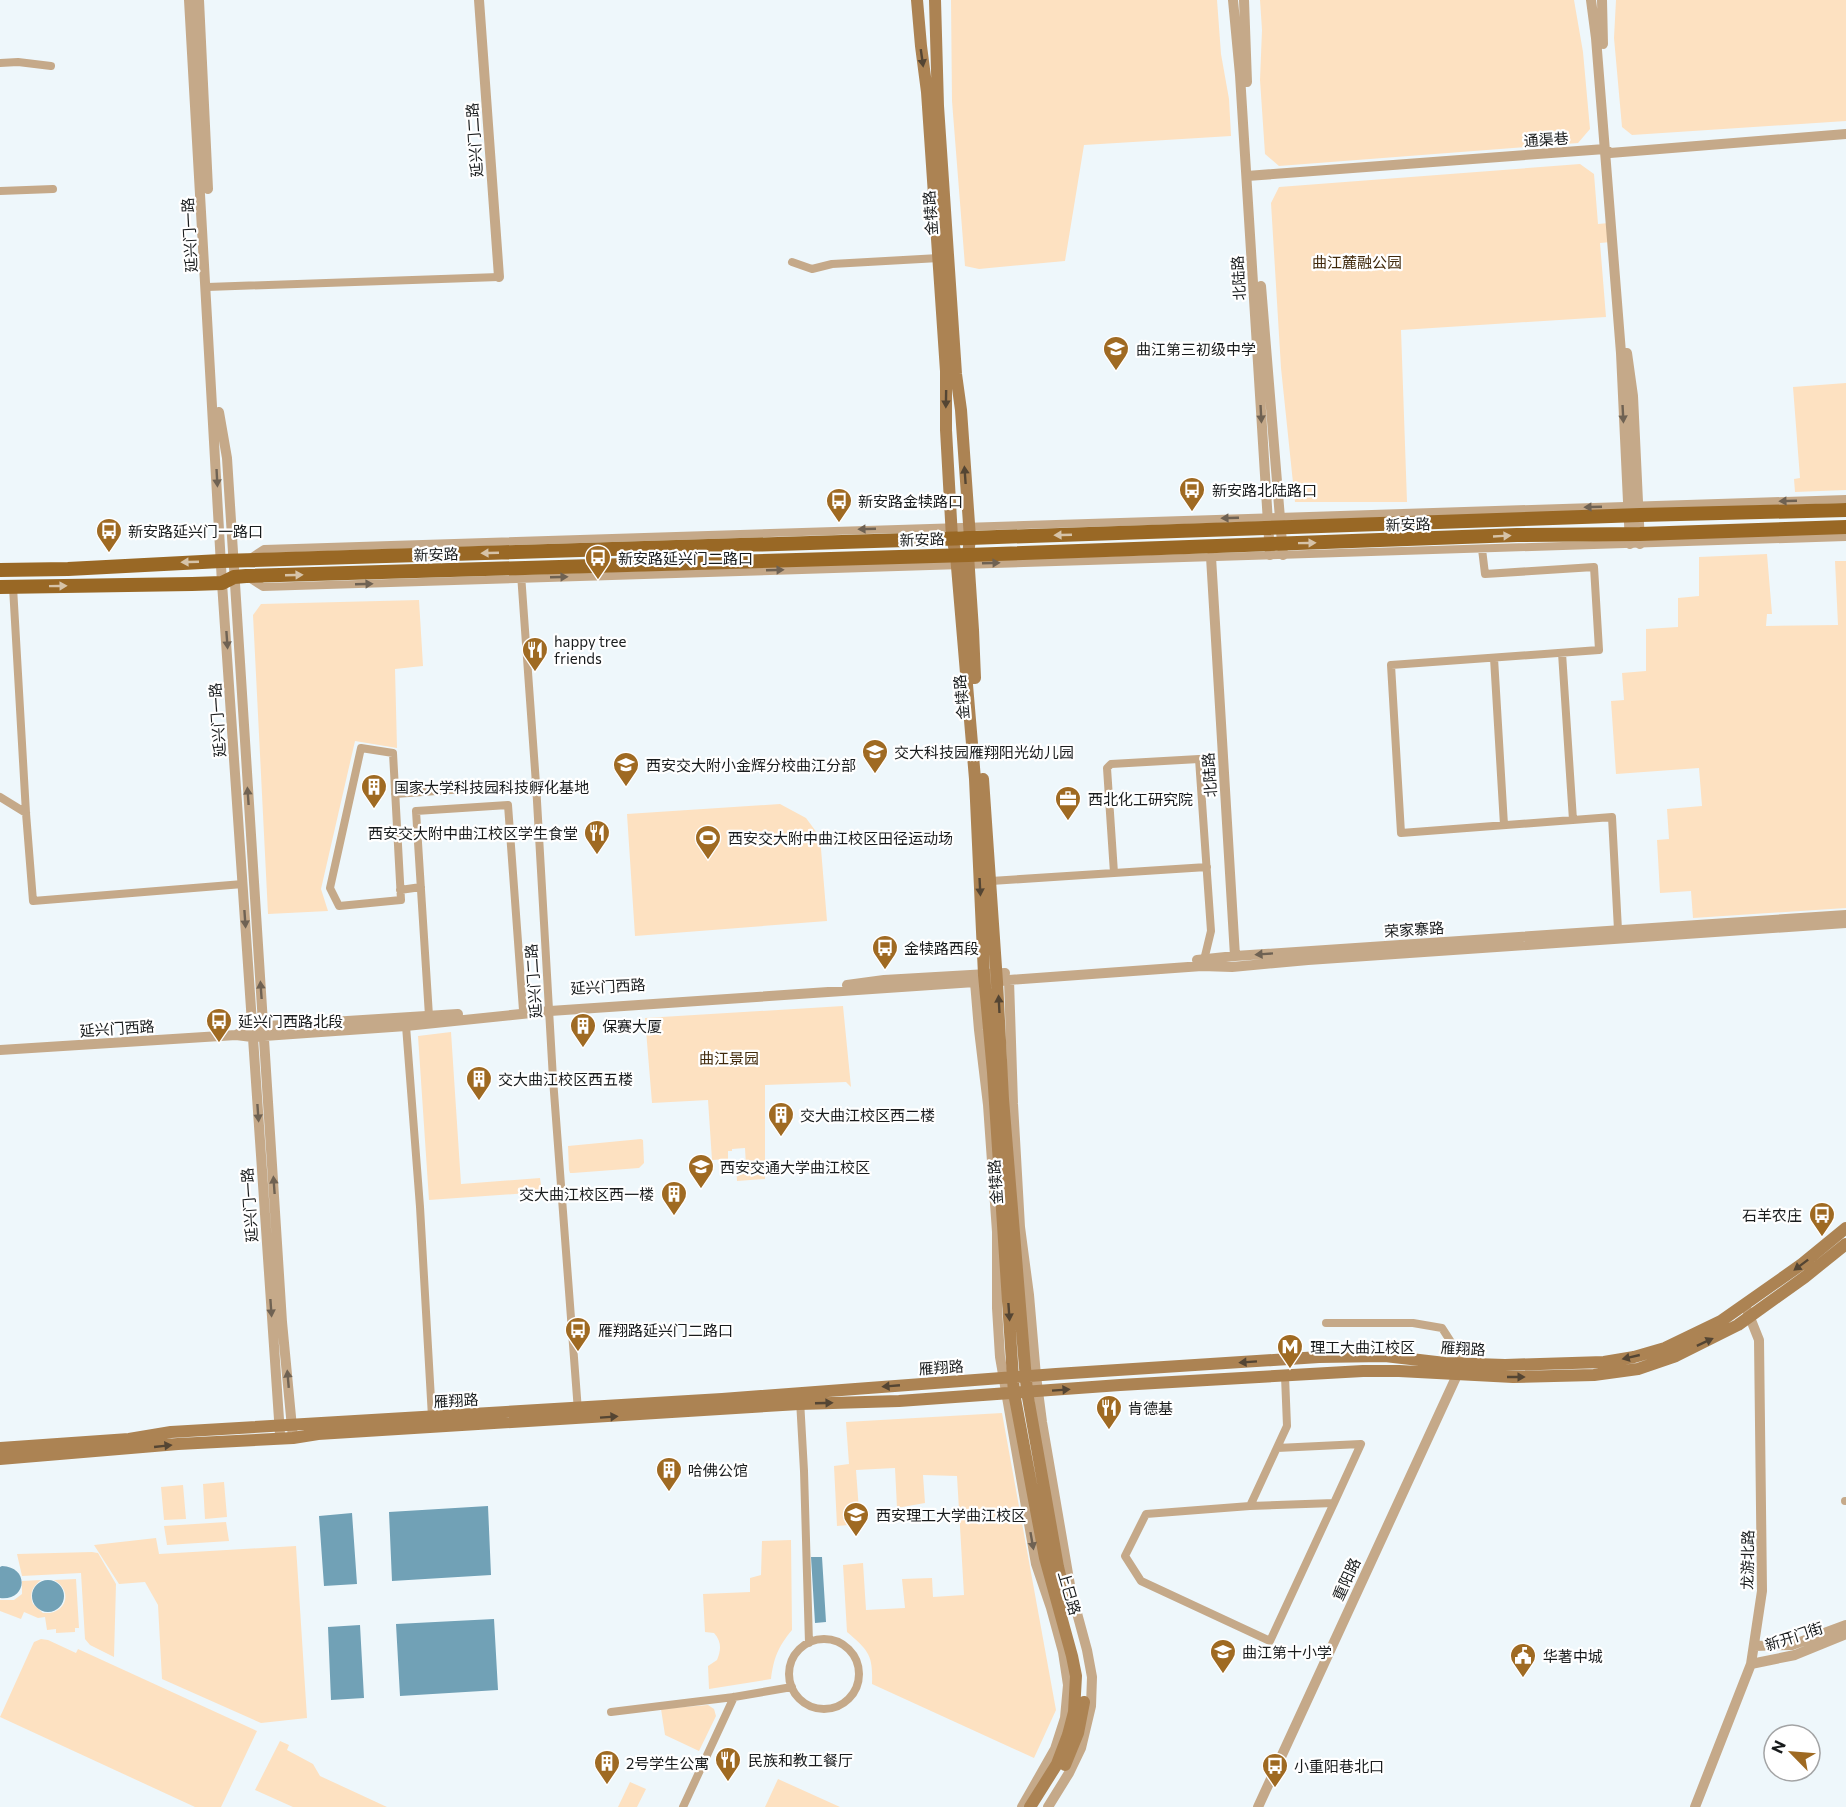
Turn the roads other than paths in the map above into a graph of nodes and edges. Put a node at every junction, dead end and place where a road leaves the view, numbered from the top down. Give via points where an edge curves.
1 (189, 0) edge
2 (199, 0) edge
3 (478, 0) edge
4 (917, 0) edge
5 (934, 0) edge
6 (1233, 0) edge
7 (1244, 0) edge
8 (1591, 0) edge
9 (1602, 0) edge
10 (0, 63) edge
11 (51, 66) dead end
12 (1846, 134) edge
13 (1607, 151) junction
14 (1250, 176) junction
15 (53, 189) dead end
16 (0, 190) edge
17 (939, 258) junction
18 (792, 262) dead end
19 (499, 277) joint
20 (210, 287) junction
21 (1846, 499) edge
22 (1634, 510) junction
23 (1846, 510) edge
24 (1274, 522) junction
25 (1846, 527) edge
26 (951, 532) junction
27 (970, 532) junction
28 (1846, 537) edge
29 (1635, 538) junction
30 (519, 546) junction
31 (1276, 549) junction
32 (1482, 549) junction
33 (1211, 557) junction
34 (962, 560) junction
35 (234, 561) junction
36 (0, 570) edge
37 (521, 573) junction
38 (234, 578) junction
39 (7, 587) edge
40 (1562, 652) junction
41 (1494, 658) junction
42 (536, 784) junction
43 (395, 794) junction
44 (0, 797) edge
45 (26, 813) junction
46 (1574, 820) junction
47 (1504, 825) junction
48 (1207, 867) junction
49 (1114, 873) junction
50 (991, 881) junction
51 (243, 884) junction
52 (421, 887) junction
53 (400, 890) junction
54 (1846, 915) edge
55 (1846, 923) edge
56 (1618, 930) junction
57 (1235, 956) junction
58 (1204, 960) junction
59 (991, 979) junction
60 (550, 1008) junction
61 (523, 1010) junction
62 (429, 1016) junction
63 (406, 1026) junction
64 (258, 1031) junction
65 (0, 1050) edge
66 (1846, 1228) edge
67 (1846, 1244) edge
68 (1745, 1305) junction
69 (1751, 1317) junction
70 (1326, 1323) dead end
71 (1457, 1368) junction
72 (1285, 1376) junction
73 (1019, 1377) junction
74 (1021, 1393) junction
75 (800, 1399) junction
76 (579, 1413) junction
77 (432, 1417) junction
78 (286, 1425) junction
79 (287, 1438) junction
80 (0, 1448) edge
81 (1277, 1448) junction
82 (0, 1459) edge
83 (1334, 1503) junction
84 (1250, 1506) junction
85 (1846, 1625) edge
86 (1846, 1635) edge
87 (809, 1643) junction
88 (1754, 1646) junction
89 (1751, 1664) junction
90 (792, 1687) junction
91 (735, 1697) junction
92 (611, 1712) dead end
93 (683, 1807) edge
94 (1022, 1807) edge
95 (1030, 1807) edge
96 (1039, 1807) edge
97 (1048, 1807) edge
98 (1258, 1807) edge
99 (1695, 1807) edge

1 - 20 street, 延兴门一路
2 - 20 street, 延兴门一路
3 - 19 street, 延兴门二路
4 -> 17 main road, 金犊路
27 -> 5 main road, 金犊路 via 955,363
6 - 14 street, 北陆路
7 - 14 street, 北陆路
8 - 13 street
9 - 13 street
10 - 11 street
12 - 13 street, 通渠巷
13 - 14 street, 通渠巷
13 - 22 street via 1633,396
14 - 24 street, 北陆路
15 - 16 street
17 - 18 street via 832,264 812,269
17 -> 26 main road, 金犊路
19 - 20 street
20 - 35 street, 延兴门一路
21 -> 22 street
22 - 23 main road, 新安路
22 -> 24 main road, 新安路
22 - 29 street
24 -> 27 main road, 新安路
24 - 31 street, 北陆路
25 - 29 main road, 新安路
26 - 27 main road, 新安路
26 -> 30 main road, 新安路
26 - 34 main road, 金犊路
27 - 34 main road, 金犊路
28 - 29 street
31 -> 29 main road, 新安路
29 - 32 street
30 -> 35 main road, 新安路
30 - 37 street, 延兴门二路
31 - 32 street
31 - 33 street
31 - 34 main road, 新安路
32 - 40 street via 1485,574 1594,567 1599,650
34 -> 33 street
33 - 57 street, 北陆路
37 -> 34 main road, 新安路
34 - 50 main road, 金犊路 via 974,630
34 -> 59 main road, 金犊路
35 -> 36 main road, 新安路
35 - 38 street, 延兴门一路
38 -> 37 main road, 新安路
37 - 42 street, 延兴门二路
39 -> 38 main road, 新安路
38 -> 51 street, 延兴门一路
64 -> 38 street, 延兴门一路
39 - 45 street
40 - 41 street
40 - 46 street
41 - 47 street
41 - 47 street via 1391,665 1401,833
42 - 43 street
42 - 60 street, 延兴门二路
43 - 53 street
43 - 53 street via 393,753 361,748 330,888 339,906 401,900
44 - 45 street
45 - 51 street via 33,901
46 - 47 street
46 - 56 street via 1612,817
48 - 49 street
48 - 49 street via 1199,759 1111,764 1107,768
48 - 58 street via 1211,931
49 - 50 street
50 - 59 main road, 金犊路
51 -> 64 street, 延兴门一路
52 - 53 street
52 - 61 street via 416,811 508,805
52 - 62 street
54 - 56 street, 荣家寨路
55 - 59 street, 荣家寨路 via 1232,968 1202,966
56 -> 57 street, 荣家寨路
57 - 58 street, 荣家寨路
58 - 59 street, 荣家寨路
59 - 60 street, 延兴门西路 via 884,980
59 - 73 main road, 金犊路 via 994,1084
73 -> 59 street via 1029,1295 1012,1104
60 - 61 street, 延兴门西路
60 - 63 street, 延兴门西路
60 - 76 street, 延兴门二路
61 - 62 street, 延兴门西路
62 - 64 street, 延兴门西路
63 - 64 street, 延兴门西路
63 - 77 street
64 - 65 street, 延兴门西路
64 - 78 street, 延兴门一路 via 282,1310
66 -> 68 main road, 雁翔路
67 - 69 main road, 雁翔路
68 - 69 street, 龙游北路
68 -> 71 main road, 雁翔路 via 1679,1342 1616,1361
71 -> 69 main road, 雁翔路 via 1513,1377 1577,1376 1638,1369 1676,1356
69 - 88 street, 龙游北路 via 1759,1340 1763,1566
70 - 71 street via 1413,1323 1442,1328 1460,1356
71 - 72 main road, 雁翔路
71 -> 73 main road, 雁翔路 via 1385,1356 1347,1356
71 - 98 street, 重阳路
74 -> 72 main road, 雁翔路
72 - 81 street via 1287,1426
73 - 74 main road, 上巳路
73 - 74 street
73 -> 75 main road, 雁翔路
75 -> 74 main road, 雁翔路 via 899,1401
74 -> 94 street via 1036,1564 1064,1652 1068,1685 1065,1718 1055,1749
74 - 95 main road, 上巳路 via 1045,1558 1076,1676 1068,1735 1057,1764
74 - 96 main road, 上巳路 via 1084,1681 1074,1745
74 - 97 street via 1042,1422 1071,1591 1092,1677 1084,1741
75 - 76 main road, 雁翔路
75 - 87 street
76 - 77 main road, 雁翔路
76 - 79 main road, 雁翔路
77 - 78 main road, 雁翔路
78 - 79 street, 延兴门一路
78 - 80 main road, 雁翔路
82 -> 79 main road, 雁翔路
81 - 83 street via 1361,1444
81 - 84 street
83 - 84 street
83 - 84 street via 1270,1641 1141,1581 1125,1556 1146,1514
85 - 88 street, 新开门街 via 1792,1645
86 - 89 street, 新开门街 via 1795,1654
87 - 90 street via 800,1648 790,1666
87 - 90 street via 829,1640 846,1647 859,1673 854,1692 847,1700 827,1709 805,1704
88 - 89 street, 龙游北路
89 - 99 street, 龙游北路
90 - 91 street
91 - 92 street
91 - 93 street

